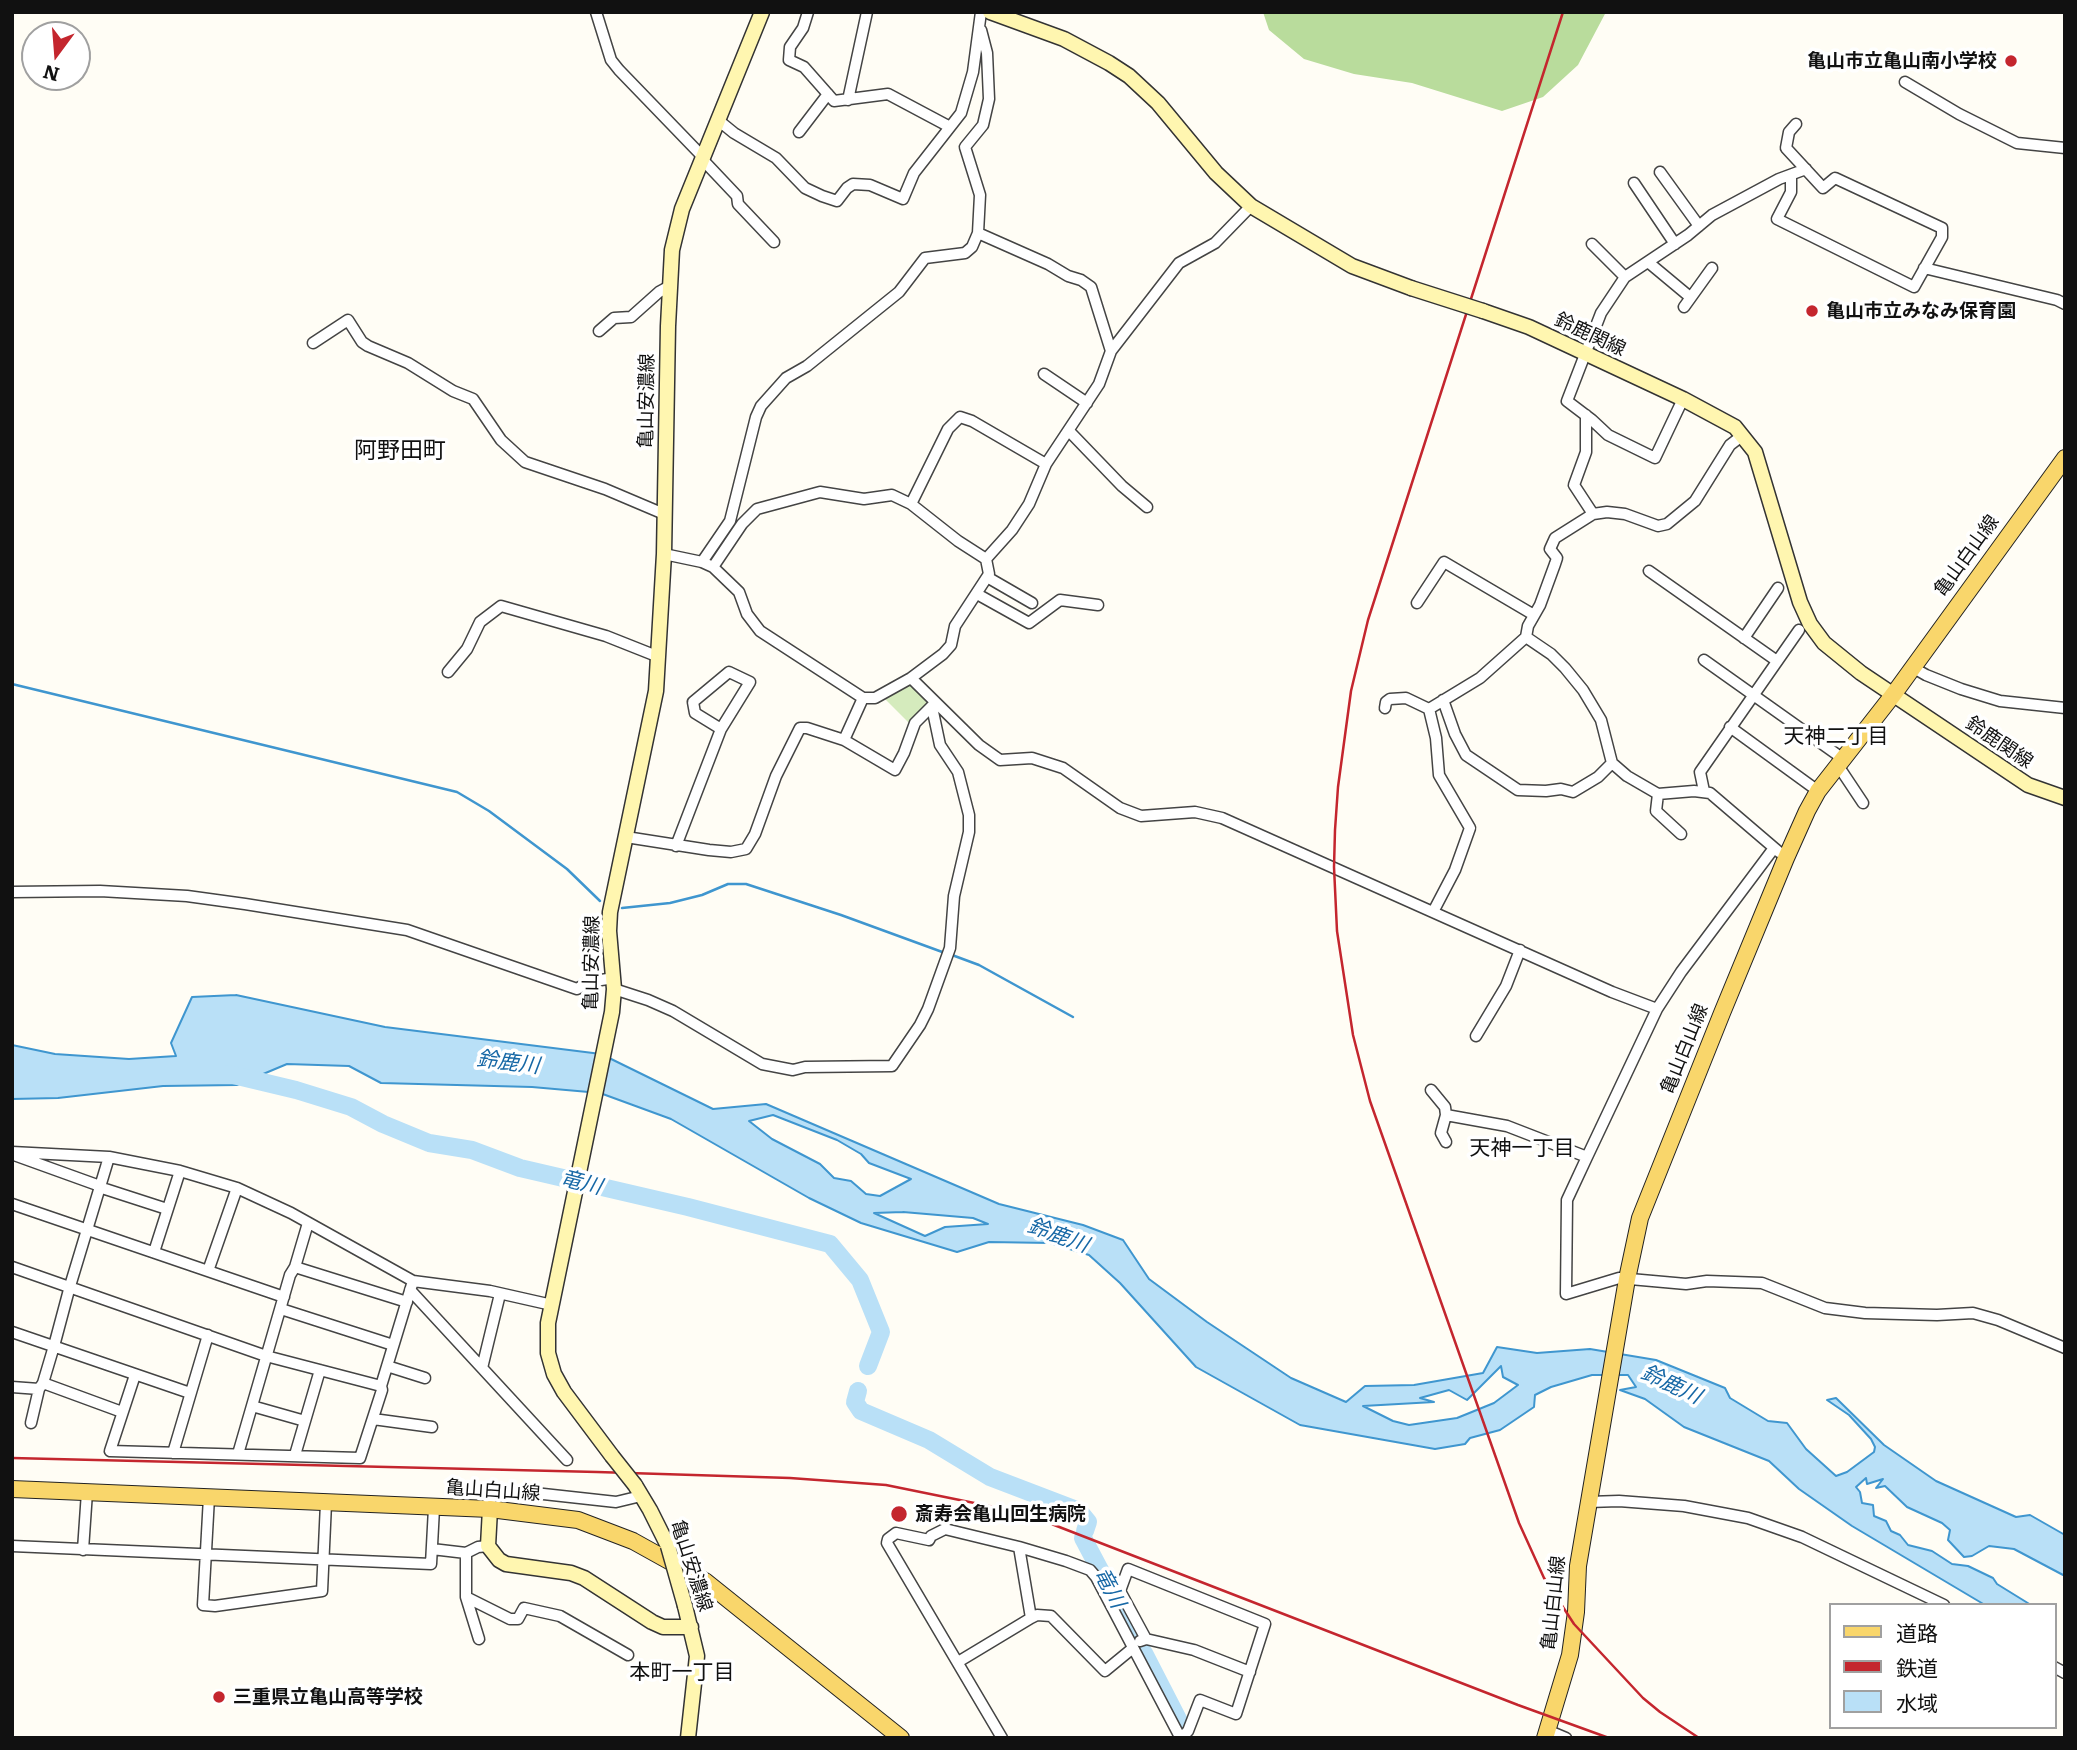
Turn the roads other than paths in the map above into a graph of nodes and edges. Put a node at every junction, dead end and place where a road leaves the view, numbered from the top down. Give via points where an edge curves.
1 (596, 12) edge
2 (762, 12) edge
3 (808, 12) edge
4 (867, 12) edge
5 (981, 12) edge
6 (990, 12) edge
7 (979, 26) junction
8 (1905, 82) dead end
9 (828, 94) junction
10 (848, 100) junction
11 (718, 120) junction
12 (1796, 124) dead end
13 (950, 127) junction
14 (799, 132) dead end
15 (2065, 148) edge
16 (703, 158) junction
17 (1806, 169) junction
18 (1660, 172) dead end
19 (1791, 175) junction
20 (1633, 183) dead end
21 (1251, 206) junction
22 (1699, 226) junction
23 (978, 233) junction
24 (774, 242) dead end
25 (1592, 244) dead end
26 (1675, 244) junction
27 (1648, 262) junction
28 (1712, 268) dead end
29 (1924, 268) junction
30 (1625, 276) junction
31 (670, 286) junction
32 (1690, 297) junction
33 (2065, 304) edge
34 (1684, 307) dead end
35 (599, 331) dead end
36 (313, 344) dead end
37 (1111, 351) junction
38 (1586, 355) junction
39 (1044, 374) dead end
40 (1684, 400) junction
41 (1087, 403) junction
42 (1586, 415) junction
43 (1069, 431) junction
44 (1743, 435) junction
45 (2065, 458) edge
46 (1046, 464) junction
47 (911, 505) junction
48 (1147, 507) dead end
49 (664, 514) junction
50 (1593, 514) junction
51 (664, 554) junction
52 (986, 559) junction
53 (707, 565) junction
54 (1649, 571) dead end
55 (987, 577) junction
56 (1778, 588) dead end
57 (977, 594) junction
58 (1032, 603) dead end
59 (1417, 603) dead end
60 (1098, 605) dead end
61 (1534, 615) junction
62 (1798, 630) dead end
63 (1526, 637) junction
64 (1744, 638) junction
65 (659, 657) junction
66 (1704, 660) dead end
67 (1777, 661) junction
68 (1912, 667) junction
69 (448, 672) dead end
70 (911, 678) junction
71 (1753, 695) junction
72 (1893, 695) junction
73 (863, 698) junction
74 (1443, 700) junction
75 (934, 705) junction
76 (1385, 708) dead end
77 (2065, 708) edge
78 (1429, 709) junction
79 (1730, 727) junction
80 (721, 730) junction
81 (844, 740) junction
82 (1840, 761) junction
83 (1612, 763) junction
84 (1818, 790) junction
85 (1703, 792) junction
86 (1658, 794) junction
87 (2065, 798) edge
88 (1863, 803) dead end
89 (1681, 834) dead end
90 (626, 837) junction
91 (677, 846) junction
92 (1780, 853) junction
93 (12, 892) edge
94 (1433, 912) junction
95 (1520, 950) junction
96 (614, 984) junction
97 (1657, 1009) junction
98 (1476, 1036) dead end
99 (1431, 1090) dead end
100 (1446, 1115) junction
101 (1446, 1142) dead end
102 (12, 1153) edge
103 (109, 1157) junction
104 (1587, 1157) junction
105 (180, 1171) junction
106 (100, 1186) junction
107 (237, 1188) junction
108 (12, 1204) edge
109 (167, 1209) junction
110 (308, 1223) junction
111 (87, 1229) junction
112 (154, 1252) junction
113 (12, 1267) edge
114 (295, 1267) junction
115 (208, 1271) junction
116 (1627, 1283) junction
117 (412, 1285) junction
118 (69, 1286) junction
119 (500, 1294) junction
120 (284, 1297) junction
121 (407, 1302) junction
122 (552, 1302) junction
123 (281, 1309) junction
124 (12, 1332) edge
125 (208, 1335) junction
126 (393, 1345) junction
127 (54, 1346) junction
128 (2065, 1348) edge
129 (266, 1356) junction
130 (387, 1366) junction
131 (482, 1368) junction
132 (320, 1370) junction
133 (135, 1375) junction
134 (425, 1378) dead end
135 (41, 1386) junction
136 (382, 1386) junction
137 (12, 1387) edge
138 (190, 1393) junction
139 (252, 1406) junction
140 (122, 1412) junction
141 (373, 1419) junction
142 (305, 1421) junction
143 (31, 1423) dead end
144 (432, 1427) dead end
145 (173, 1453) junction
146 (238, 1454) junction
147 (295, 1455) junction
148 (567, 1460) dead end
149 (12, 1489) edge
150 (638, 1491) junction
151 (87, 1492) junction
152 (209, 1497) junction
153 (1589, 1499) junction
154 (326, 1503) junction
155 (434, 1508) junction
156 (490, 1509) junction
157 (12, 1546) edge
158 (488, 1546) junction
159 (1019, 1547) junction
160 (432, 1549) junction
161 (83, 1550) junction
162 (466, 1553) junction
163 (206, 1555) junction
164 (323, 1559) junction
165 (466, 1597) junction
166 (1940, 1603) edge
167 (1031, 1618) junction
168 (691, 1627) junction
169 (479, 1639) dead end
170 (1146, 1639) junction
171 (1133, 1647) junction
172 (628, 1655) dead end
173 (958, 1662) junction
174 (1250, 1672) junction
175 (1546, 1734) edge
176 (1180, 1737) edge
177 (688, 1738) edge
178 (901, 1738) edge
179 (1002, 1738) edge
180 (1566, 1738) edge

1 - 16 street via 611,60
2 - 11 main road, 亀山安濃線
3 - 9 street via 790,47 789,60 804,67
4 - 10 street
5 - 7 street
6 - 21 main road, 鈴鹿関線 via 1064,39 1129,76
7 - 13 street via 967,98
7 - 23 street via 987,53 989,99 983,125 965,147 980,195
8 - 15 street via 2017,143
9 - 10 street via 834,101
9 - 14 street
10 - 13 street via 888,94
11 - 13 street via 776,158 805,188 837,201 853,184 870,185 903,199 914,173
11 - 16 main road, 亀山安濃線
12 - 17 street via 1786,148
16 - 24 street
16 - 31 main road, 亀山安濃線 via 677,224
17 - 19 street
17 - 29 street via 1823,188 1835,178 1942,228 1942,237
18 - 22 street
19 - 22 street via 1740,199
19 - 29 street via 1791,192 1777,219 1914,288
20 - 26 street
21 - 37 street via 1215,243 1179,263
21 - 38 main road, 鈴鹿関線, bridge via 1352,266 1529,327
22 - 26 street
23 - 37 street via 1091,287
23 - 53 street via 965,253 925,258 898,292 778,385 756,417 730,520
25 - 30 street
26 - 27 street
27 - 30 street
27 - 32 street
28 - 32 street
29 - 33 street
30 - 38 street via 1601,313
31 - 35 street via 631,317 614,318
31 - 49 main road, 亀山安濃線
32 - 34 street
36 - 49 street via 348,320 368,346 472,399 501,440 525,462
37 - 41 street
38 - 40 main road, 鈴鹿関線
38 - 42 street via 1567,401
39 - 41 street
40 - 42 street via 1656,458 1608,435
40 - 44 main road, 鈴鹿関線
41 - 43 street
42 - 50 street via 1586,452 1574,485
43 - 46 street
43 - 48 street
44 - 50 street via 1730,445 1695,501 1667,524 1658,526 1617,512
44 - 72 main road, 鈴鹿関線 via 1755,452 1810,624 1838,655
45 - 68 main road, 亀山白山線
46 - 47 street via 960,417 948,429
46 - 52 street via 1030,504
47 - 52 street
47 - 53 street via 892,495 864,499 820,492 766,505 749,516
49 - 51 main road, 亀山安濃線
50 - 61 street via 1552,542 1550,549 1557,558
51 - 53 street
51 - 65 main road, 亀山安濃線
52 - 55 street
53 - 73 street via 739,593 760,631
54 - 64 street
55 - 57 street
55 - 58 street
56 - 64 street
57 - 60 street via 1029,623 1060,600
57 - 70 street via 955,626 947,650
59 - 61 street via 1444,562
61 - 63 street
62 - 67 street
63 - 74 street via 1480,678
63 - 83 street via 1551,654 1583,690 1601,720
64 - 67 street
65 - 69 street via 606,636 501,606 480,622 467,649
65 - 90 main road, 亀山安濃線
66 - 71 street
67 - 71 street
68 - 72 main road, 亀山白山線
68 - 77 street via 1989,698
70 - 73 street via 875,698
70 - 75 street
71 - 79 street
71 - 82 street
72 - 82 main road, 亀山白山線
72 - 87 main road, 鈴鹿関線 via 2028,785
73 - 81 street
74 - 78 street
74 - 83 street via 1466,755 1518,790 1573,792
75 - 81 street via 915,723 895,770
75 - 94 street via 1000,760 1032,758 1063,768 1119,808 1141,816 1195,811 1222,818
75 - 96 street via 940,745 958,772 970,832 954,896 948,952 928,1009 892,1066 793,1070 762,1064 679,1015
76 - 78 street via 1390,699 1405,698
78 - 94 street via 1439,775 1470,828
79 - 84 street
79 - 85 street via 1700,772
80 - 80 street via 750,682 729,672 693,702 695,713
80 - 91 street
81 - 91 street via 800,729 746,849 731,852
82 - 84 main road, 亀山白山線
82 - 88 street
83 - 86 street via 1638,785
84 - 92 main road, 亀山白山線
85 - 86 street
85 - 92 street via 1716,796
86 - 89 street via 1656,811
90 - 91 street
90 - 96 main road, 亀山安濃線 via 610,912
92 - 97 street via 1681,972
92 - 116 main road, 亀山白山線 via 1640,1218
93 - 96 street via 100,891 234,902 407,930 577,989 582,984
94 - 95 street
95 - 97 street
95 - 98 street via 1506,986
96 - 122 main road, 亀山安濃線
97 - 104 street
99 - 100 street
100 - 101 street via 1441,1133
100 - 104 street via 1507,1126
102 - 103 street
102 - 106 street
103 - 105 street
103 - 106 street
104 - 116 street via 1567,1200 1566,1293 1619,1278
105 - 107 street
105 - 109 street
106 - 109 street
106 - 111 street
107 - 110 street
107 - 115 street
108 - 111 street
109 - 112 street
110 - 114 street
110 - 117 street
111 - 112 street
111 - 118 street
112 - 115 street
113 - 118 street
114 - 120 street
114 - 121 street
115 - 120 street
116 - 128 street via 1762,1283 1825,1308 1973,1313
116 - 153 main road, 亀山白山線
117 - 119 street
117 - 121 street
117 - 131 street
118 - 125 street
118 - 127 street
119 - 122 street
119 - 131 street
120 - 123 street
121 - 126 street
122 - 150 main road, 亀山安濃線, bridge via 547,1343 554,1374
123 - 126 street
123 - 129 street
124 - 127 street
125 - 129 street
125 - 138 street
126 - 130 street
127 - 133 street
127 - 135 street
129 - 132 street
129 - 139 street
130 - 134 street
130 - 136 street
131 - 148 street
132 - 136 street
132 - 142 street
133 - 138 street
133 - 140 street
135 - 137 street
135 - 140 street
135 - 143 street
136 - 141 street
138 - 145 street
139 - 142 street
139 - 146 street
140 - 145 street via 110,1451
141 - 144 street
141 - 147 street via 360,1458
142 - 147 street
145 - 146 street
146 - 147 street
149 - 151 main road, 亀山白山線
150 - 156 street via 616,1502 498,1489 491,1493
150 - 168 main road, 亀山安濃線, bridge via 668,1546
151 - 152 main road, 亀山白山線
151 - 161 street
152 - 154 main road, 亀山白山線
152 - 163 street
153 - 166 street via 1731,1513 1802,1537
153 - 175 main road, 亀山白山線 via 1570,1655
154 - 155 main road, 亀山白山線
154 - 164 street
155 - 156 main road, 亀山白山線
155 - 160 street
156 - 158 main road
156 - 178 main road, 亀山白山線 via 578,1520 683,1567 731,1600
157 - 161 street
158 - 162 street
158 - 168 main road, 亀山安濃線 via 506,1564 584,1578 663,1627
159 - 167 street
159 - 171 street via 1090,1570
159 - 173 street via 945,1529 929,1540 896,1533 888,1539
160 - 162 street
160 - 164 street via 431,1564
161 - 163 street
162 - 165 street
163 - 164 street
163 - 164 street via 203,1605 322,1591
165 - 169 street
165 - 172 street via 510,1619 518,1619 524,1608 560,1616
167 - 171 street via 1051,1615 1105,1671
167 - 173 street
168 - 177 main road via 698,1657
170 - 171 street
170 - 174 street via 1194,1650
170 - 174 street via 1120,1591 1128,1569 1265,1624
171 - 176 street
173 - 179 street
174 - 176 street via 1236,1714 1200,1700 1188,1731
175 - 180 street

